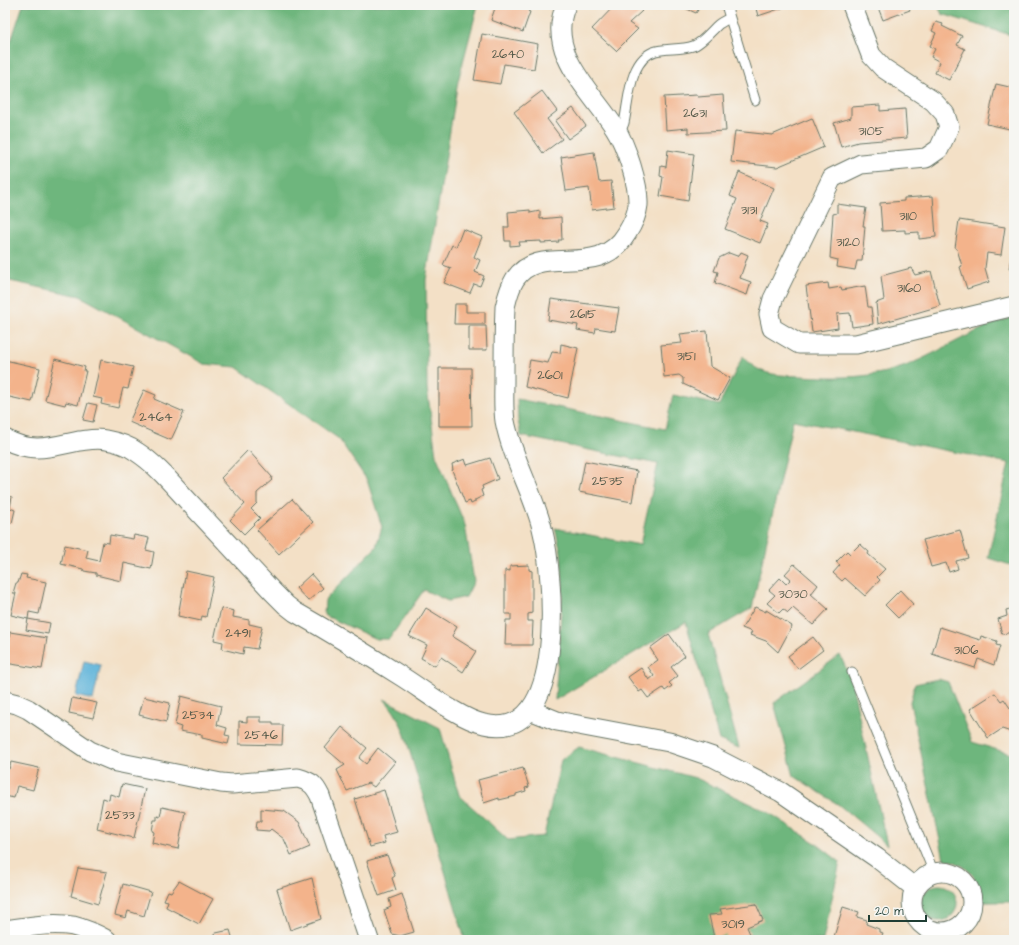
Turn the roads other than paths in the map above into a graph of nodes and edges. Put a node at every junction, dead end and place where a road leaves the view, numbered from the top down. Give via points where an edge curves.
1 (566, 5) edge
2 (726, 5) edge
3 (852, 5) edge
4 (729, 18) junction
5 (755, 100) dead end
6 (617, 132) junction
7 (1014, 306) edge
8 (5, 439) edge
9 (852, 672) dead end
10 (5, 701) edge
11 (530, 710) junction
12 (934, 873) junction
13 (915, 888) junction
14 (5, 930) edge
15 (107, 940) edge
16 (369, 940) edge

1 - 6 street via 561,25 564,50 580,81
2 - 4 lane
3 - 7 street via 871,55 883,68 932,101 945,114 949,127 939,149 926,158 861,164 832,178 773,299 769,314 772,328 799,344 856,344
4 - 5 lane
4 - 6 lane via 693,46 654,52 642,60 631,83 624,123
6 - 11 street via 632,171 638,205 636,216 624,238 617,246 597,257 585,260 542,261 534,264 515,280 505,307 505,420 542,528 549,574 551,642 541,687
8 - 11 street via 18,446 39,449 92,439 103,439 126,446 162,473 273,592 295,612 474,721 493,726 503,725 523,718
9 - 12 lane
10 - 16 street via 28,709 85,748 116,762 221,783 298,778 314,785
11 - 13 street via 557,721 669,742 713,757 781,792 877,858
12 - 13 street via 921,879
12 - 13 street via 946,872 960,878 969,888 971,910 962,925 947,932 933,931 921,925 912,912
14 - 15 street via 52,924 90,931

